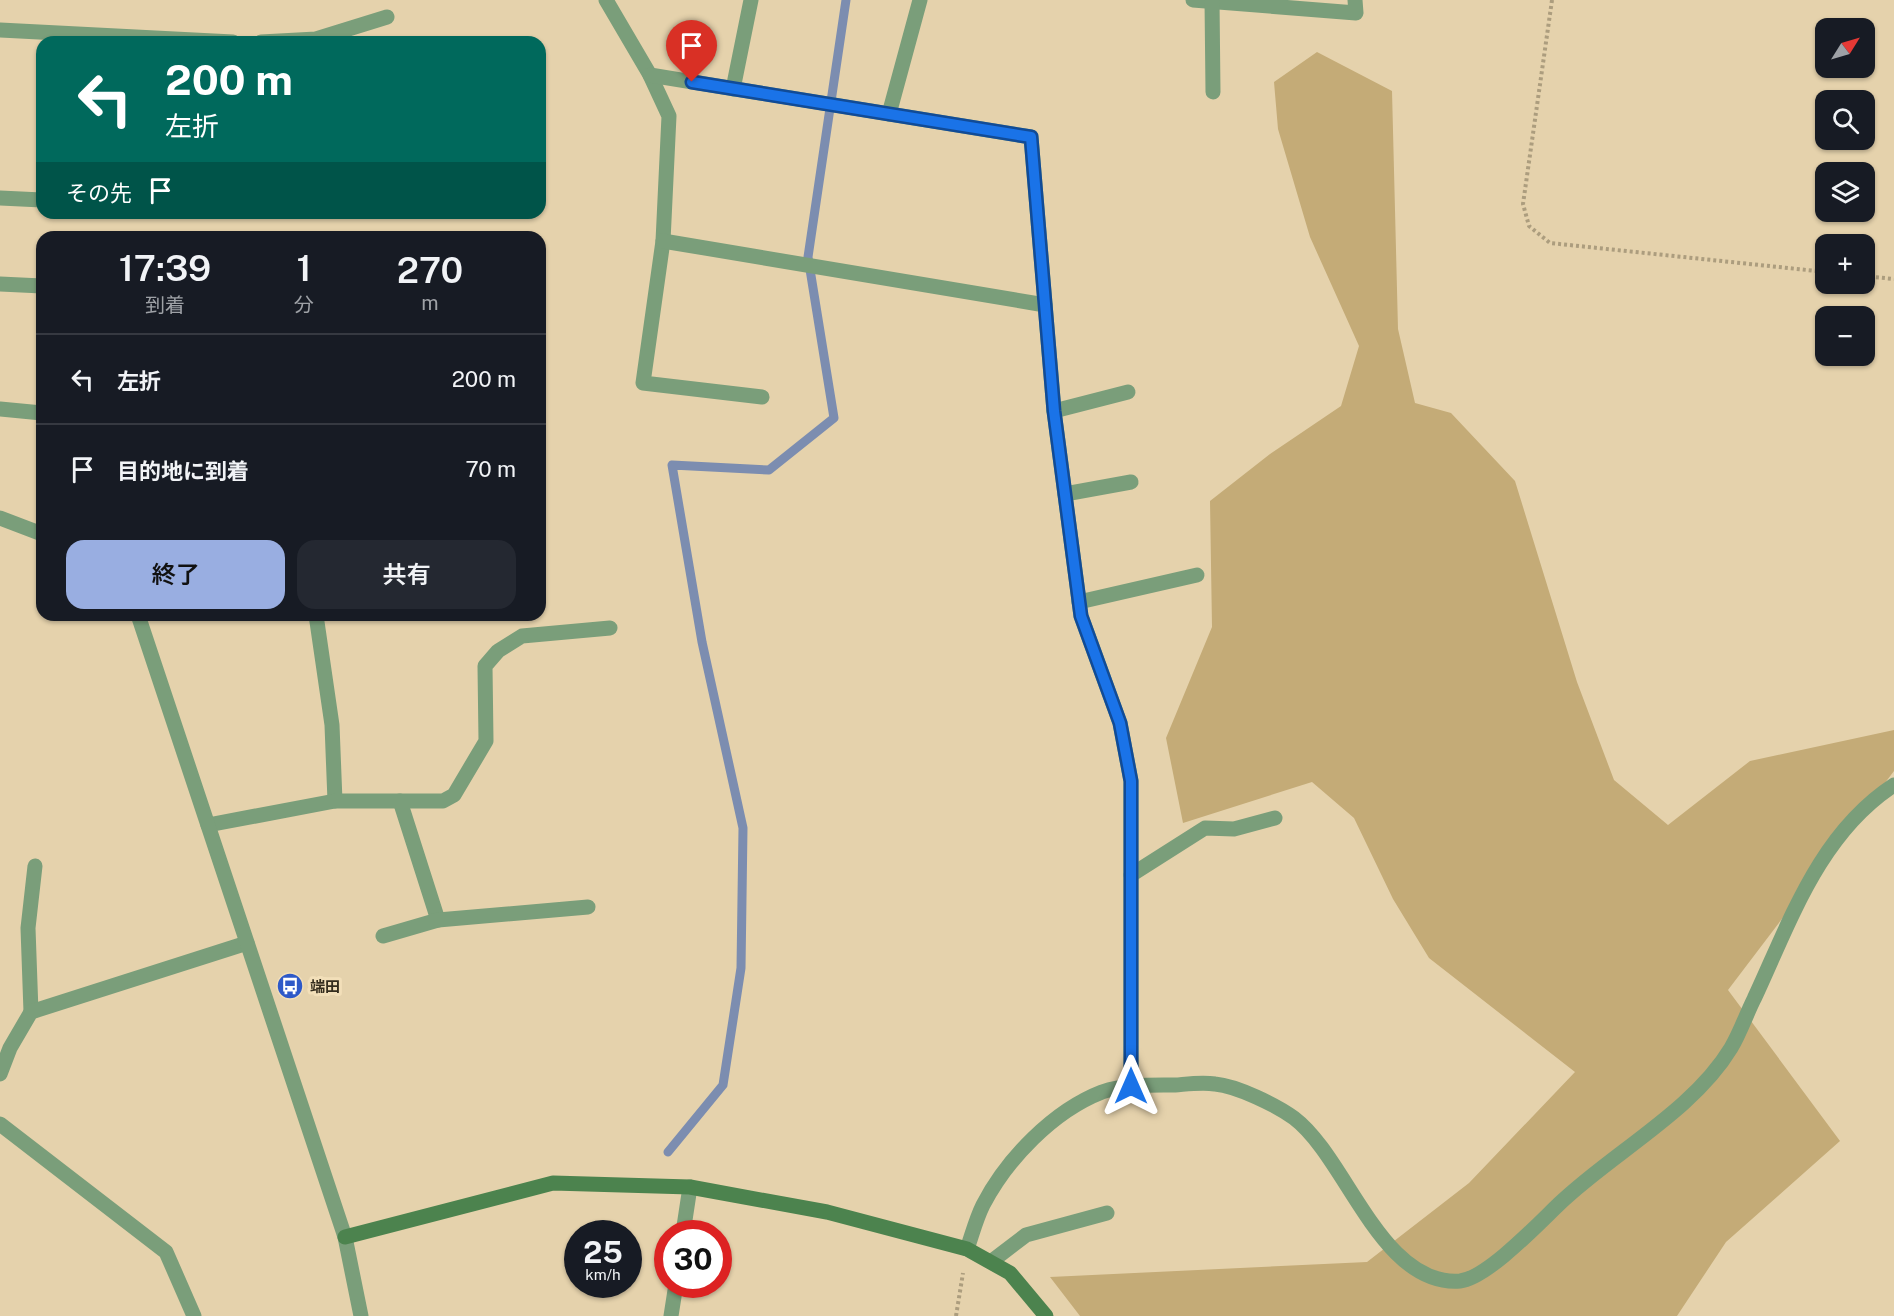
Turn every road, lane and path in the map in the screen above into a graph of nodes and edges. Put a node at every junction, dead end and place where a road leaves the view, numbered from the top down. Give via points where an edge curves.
1 (606, 0) edge
2 (751, 0) edge
3 (920, 0) edge
4 (1193, 0) edge
5 (1355, 0) edge
6 (1552, 0) edge
7 (1212, 1) edge
8 (387, 17) dead end
9 (0, 30) edge
10 (116, 36) edge
11 (326, 36) edge
12 (650, 75) junction
13 (733, 88) junction
14 (1213, 93) dead end
15 (889, 114) junction
16 (0, 198) edge
17 (36, 200) edge
18 (663, 241) junction
19 (1815, 271) edge
20 (1875, 277) edge
21 (1894, 279) edge
22 (0, 284) edge
23 (36, 286) edge
24 (1045, 305) junction
25 (1128, 392) dead end
26 (762, 397) dead end
27 (0, 409) edge
28 (1054, 411) junction
29 (36, 412) edge
30 (1131, 482) dead end
31 (1065, 494) junction
32 (0, 518) edge
33 (36, 532) edge
34 (1197, 575) dead end
35 (1079, 602) junction
36 (140, 621) edge
37 (317, 621) edge
38 (609, 628) dead end
39 (1894, 785) edge
40 (335, 801) junction
41 (400, 801) junction
42 (1275, 818) dead end
43 (208, 825) junction
44 (35, 866) dead end
45 (1131, 875) junction
46 (588, 907) dead end
47 (438, 920) junction
48 (383, 936) dead end
49 (248, 943) junction
50 (31, 1012) junction
51 (0, 1074) edge
52 (1131, 1086) junction
53 (0, 1124) edge
54 (690, 1187) junction
55 (1107, 1213) dead end
56 (685, 1220) edge
57 (345, 1238) junction
58 (967, 1249) junction
59 (992, 1261) junction
60 (674, 1298) edge
61 (194, 1316) edge
62 (361, 1316) edge
63 (671, 1316) edge
64 (956, 1316) edge
65 (1046, 1316) edge

1 - 12 street
2 - 13 street
3 - 15 street
4 - 7 street
5 - 7 street via 1356,13
6 - 19 path via 1523,204 1529,226 1551,243
7 - 14 street
8 - 11 street
9 - 10 street
12 - 13 street
12 - 18 street via 669,116
13 - 15 street
15 - 24 street via 1031,137
16 - 17 street
18 - 24 street
18 - 26 street via 644,383
20 - 21 path
22 - 23 street
24 - 28 street
25 - 28 street
27 - 29 street
28 - 31 street
30 - 31 street
31 - 35 street
32 - 33 street
34 - 35 street
35 - 45 street via 1120,723 1131,781
36 - 43 street
37 - 40 street via 332,725
38 - 41 street via 522,636 498,651 485,666 486,741 454,795 443,801
39 - 52 street via 1844,828 1818,864 1731,1048 1691,1096 1569,1194 1513,1248 1462,1281 1418,1270 1398,1254 1352,1195 1334,1164 1295,1119 1260,1099 1217,1084
40 - 41 street
40 - 43 street
41 - 47 street
42 - 45 street via 1234,829 1205,828
43 - 49 street
44 - 50 street via 28,928
45 - 52 street
46 - 47 street
47 - 48 street
49 - 50 street
49 - 57 street
50 - 51 street
52 - 58 street via 1103,1092 1072,1107 1038,1135 1007,1168 983,1206
53 - 61 street via 166,1252
54 - 56 street
54 - 57 street via 553,1183
54 - 58 street via 827,1212
55 - 59 street via 1026,1235
57 - 62 street
58 - 59 street
58 - 64 path
59 - 65 street via 1010,1273
60 - 63 street

